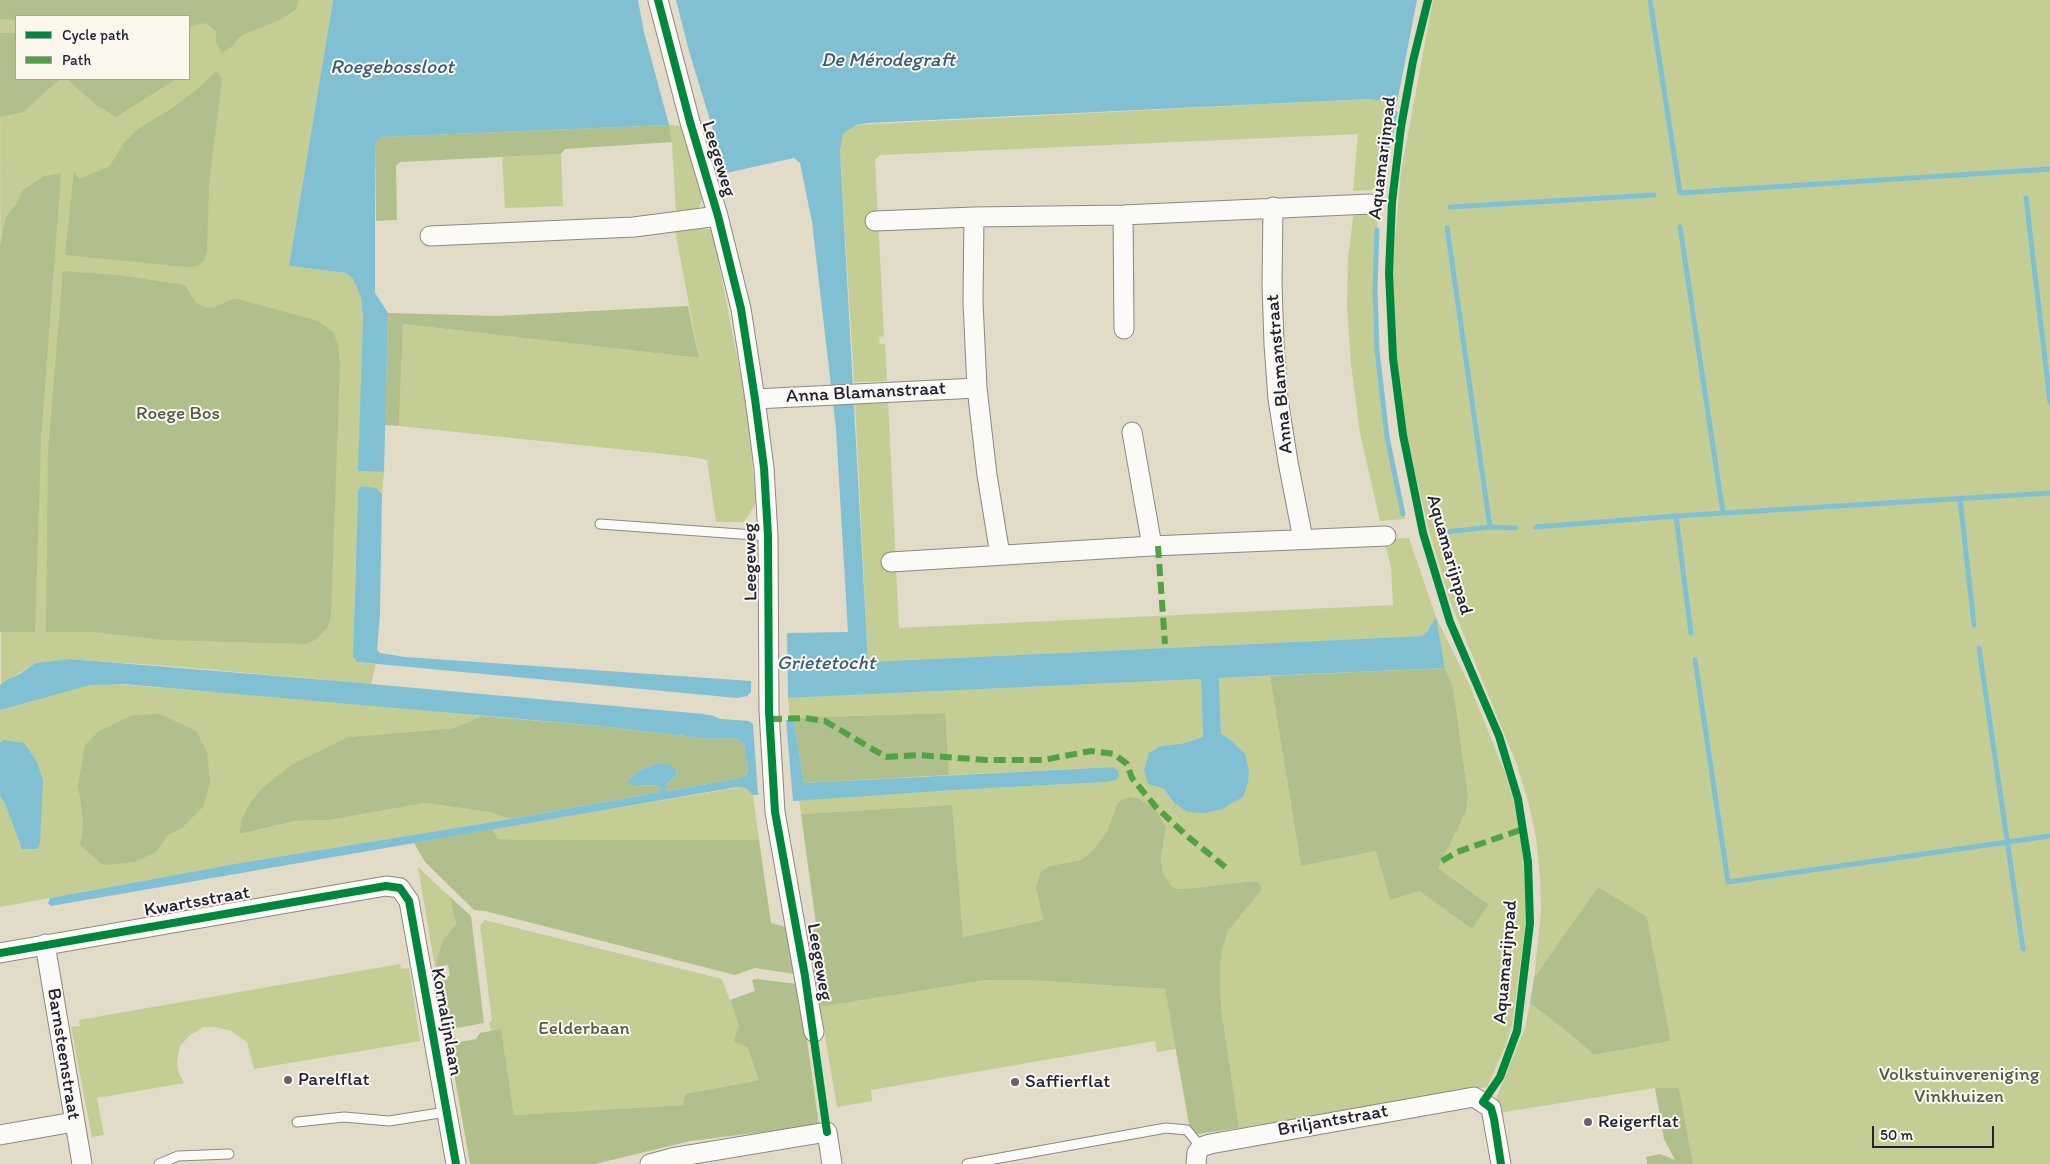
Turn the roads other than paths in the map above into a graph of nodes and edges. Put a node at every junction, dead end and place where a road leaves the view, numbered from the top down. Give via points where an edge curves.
1 (658, 0) edge
2 (1370, 204) dead end
3 (1273, 207) junction
4 (1123, 215) junction
5 (718, 216) junction
6 (974, 217) junction
7 (875, 221) dead end
8 (430, 236) dead end
9 (1124, 329) dead end
10 (977, 388) junction
11 (755, 399) junction
12 (1132, 432) dead end
13 (600, 524) dead end
14 (768, 536) junction
15 (1386, 536) dead end
16 (1303, 539) junction
17 (1152, 546) junction
18 (1000, 555) junction
19 (891, 562) dead end
20 (400, 888) joint
21 (45, 944) junction
22 (0, 952) edge
23 (814, 1032) dead end
24 (446, 1112) junction
25 (74, 1122) junction
26 (298, 1122) dead end
27 (0, 1136) edge
28 (229, 1154) dead end
29 (1198, 1156) edge
30 (676, 1161) edge
31 (82, 1164) edge
32 (159, 1164) edge
33 (456, 1164) edge
34 (650, 1164) edge
35 (832, 1164) edge
36 (967, 1164) edge
37 (1501, 1164) edge

1 - 5 street, Leegeweg
2 - 3 street
3 - 4 street
3 - 16 street, Anna Blamanstraat via 1272,304 1278,399
4 - 6 street
4 - 9 street
5 - 8 street, Leegeweg via 634,227
5 - 11 street, Leegeweg via 741,310
6 - 7 street
6 - 10 street
10 - 11 street, Anna Blamanstraat
10 - 18 street
11 - 14 street, Leegeweg
12 - 17 street
13 - 14 lane
14 - 23 street, Leegeweg via 769,711 775,812
15 - 16 street
16 - 17 street
17 - 18 street
18 - 19 street
20 - 21 street, Kwartsstraat via 386,886
20 - 24 street, Kornalijnlaan via 409,901
21 - 22 street, Kwartsstraat
21 - 25 street, Barnsteenstraat
24 - 26 lane via 389,1121 344,1117
24 - 33 street, Kornalijnlaan
25 - 27 street
25 - 31 street, Barnsteenstraat
28 - 32 lane via 178,1156
29 - 36 lane via 1187,1130 1166,1128
29 - 37 street, Briljantstraat via 1219,1142 1474,1097 1491,1108
30 - 34 street
30 - 35 street via 827,1132

